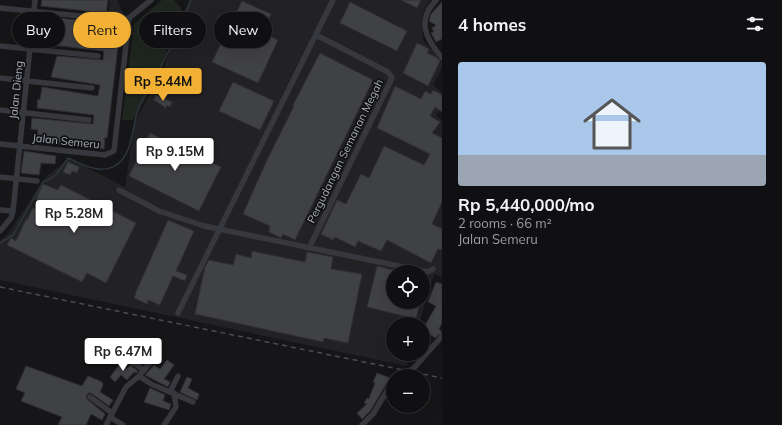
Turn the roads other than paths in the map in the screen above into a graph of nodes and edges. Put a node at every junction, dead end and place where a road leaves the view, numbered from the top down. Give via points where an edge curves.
1 (35, 0) edge
2 (151, 0) edge
3 (333, 0) edge
4 (436, 0) edge
5 (0, 8) edge
6 (34, 12) joint
7 (131, 16) edge
8 (316, 35) junction
9 (0, 46) edge
10 (126, 48) edge
11 (30, 49) junction
12 (98, 56) dead end
13 (442, 58) edge
14 (0, 78) edge
15 (26, 81) junction
16 (92, 88) dead end
17 (0, 110) edge
18 (23, 113) junction
19 (89, 120) dead end
20 (0, 144) edge
21 (20, 146) junction
22 (0, 177) edge
23 (16, 179) junction
24 (37, 181) dead end
25 (119, 190) dead end
26 (0, 210) edge
27 (13, 211) junction
28 (220, 229) junction
29 (0, 232) edge
30 (309, 248) junction
31 (433, 269) dead end
32 (178, 313) dead end
33 (442, 336) edge
34 (113, 352) dead end
35 (153, 359) dead end
36 (411, 369) edge
37 (144, 370) junction
38 (138, 376) junction
39 (178, 376) dead end
40 (172, 393) junction
41 (386, 394) edge
42 (90, 397) dead end
43 (193, 402) dead end
44 (111, 415) junction
45 (106, 425) edge
46 (123, 425) edge
47 (164, 425) edge
48 (362, 425) edge

1 - 6 street, Jalan Dieng
2 - 7 street
3 - 8 street
4 - 13 street via 427,13 425,28 429,40
5 - 6 street
8 - 28 street
8 - 30 street, Pergudangan Semanan Megah via 388,72 392,78
9 - 11 street
10 - 21 street, Jalan Semeru via 114,151 105,155
11 - 12 street
11 - 15 street, Jalan Dieng
14 - 15 street
15 - 16 street
15 - 18 street, Jalan Dieng
17 - 18 street
18 - 19 street
18 - 21 street, Jalan Dieng
20 - 21 street, Jalan Semeru
21 - 23 street, Jalan Dieng
22 - 23 street
23 - 24 street
23 - 27 street, Jalan Dieng
25 - 28 street via 159,211
26 - 27 street
27 - 29 street
28 - 30 street
28 - 32 street
30 - 31 street via 428,272
33 - 36 street
34 - 37 street
35 - 37 street
37 - 38 street
38 - 40 street
38 - 44 street via 126,387
39 - 40 street
40 - 43 street
40 - 47 street via 176,407
41 - 48 street via 377,409
42 - 44 street
44 - 45 street
44 - 46 street

